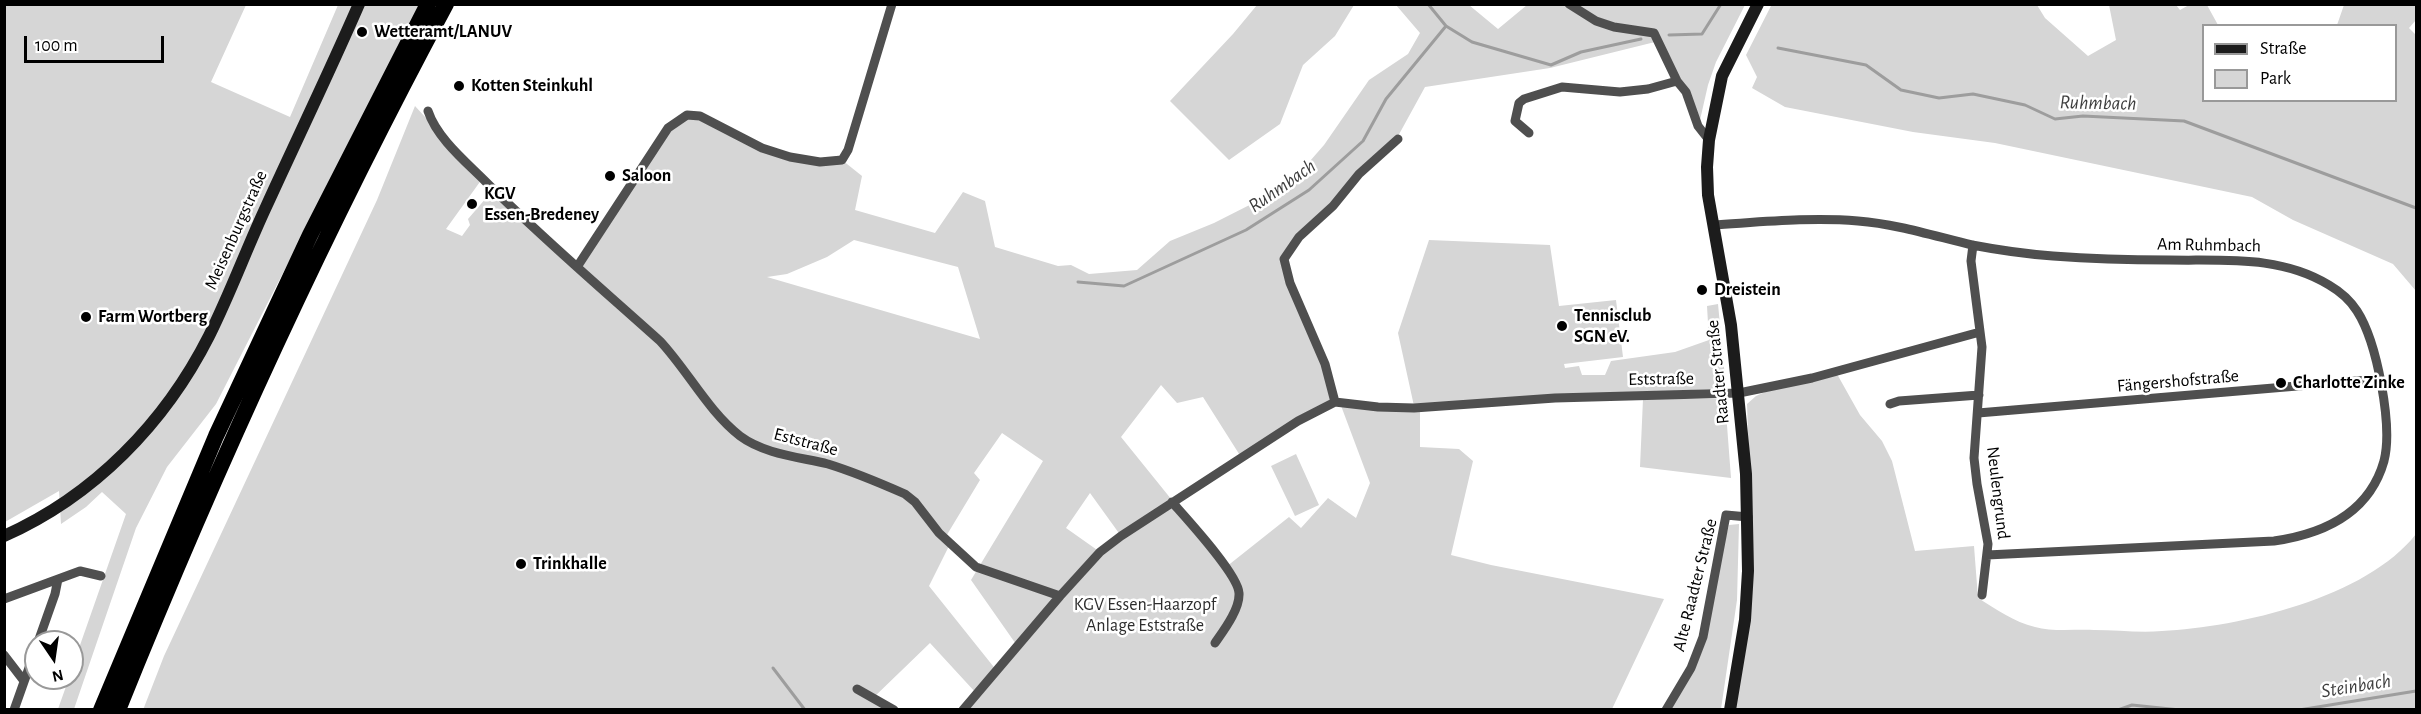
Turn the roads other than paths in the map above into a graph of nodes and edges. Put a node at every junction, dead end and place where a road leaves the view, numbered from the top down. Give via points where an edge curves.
1 (359, 4) edge
2 (428, 4) edge
3 (446, 4) edge
4 (892, 4) edge
5 (1569, 4) edge
6 (1758, 4) edge
7 (1677, 81) junction
8 (428, 111) dead end
9 (1529, 133) dead end
10 (1398, 139) dead end
11 (1709, 140) junction
12 (1713, 225) junction
13 (1973, 245) junction
14 (577, 267) junction
15 (1980, 332) junction
16 (2380, 380) junction
17 (1739, 393) junction
18 (1979, 395) junction
19 (1335, 402) junction
20 (1890, 404) dead end
21 (1978, 413) junction
22 (1172, 502) junction
23 (1748, 517) junction
24 (4, 536) edge
25 (1987, 555) junction
26 (101, 576) dead end
27 (58, 579) junction
28 (1982, 595) dead end
29 (1060, 596) junction
30 (4, 599) edge
31 (42, 630) edge
32 (1215, 643) dead end
33 (4, 655) edge
34 (24, 681) joint
35 (857, 689) dead end
36 (14, 710) edge
37 (101, 710) edge
38 (118, 710) edge
39 (894, 710) edge
40 (963, 710) edge
41 (1666, 710) edge
42 (1730, 710) edge

1 - 24 main road, Meisenburgstraße via 208,337 171,399 134,443 97,478 49,512
2 - 37 highway via 310,235 216,436
3 - 38 highway via 325,242 231,442
4 - 14 street via 842,160 820,162 790,157 762,148 700,116 687,115 668,128
5 - 7 street via 1596,21 1654,33
6 - 11 main road, Raadter Straße via 1722,76
7 - 9 street via 1620,92 1562,87 1524,99 1519,102 1515,121
7 - 11 street
8 - 14 street, Eststraße via 465,161
10 - 19 street via 1299,237 1284,259 1290,284 1325,364
11 - 12 main road, Raadter Straße via 1708,195
12 - 13 street, Am Ruhmbach via 1806,218 1860,221
12 - 17 main road, Raadter Straße
13 - 15 street, Neulengrund via 1971,261
13 - 16 street, Am Ruhmbach via 2099,259 2261,261 2296,270 2330,285 2351,303 2368,332
14 - 29 street, Eststraße via 660,341 719,416 742,437 760,447 829,465 905,494 976,567
15 - 17 street, Eststraße via 1812,378
15 - 18 street, Neulengrund
16 - 21 street, Fängershofstraße
16 - 25 street, Am Ruhmbach via 2386,444 2382,468 2363,501 2326,528 2274,541
17 - 19 street, Eststraße via 1555,398 1414,408
17 - 23 main road, Raadter Straße
18 - 20 street
18 - 21 street, Neulengrund
19 - 22 street
21 - 25 street, Neulengrund via 1974,458
22 - 29 street via 1100,552
22 - 32 street via 1238,587 1237,604
23 - 41 street, Alte Raadter Straße via 1726,515 1703,637
23 - 42 main road, Raadter Straße via 1745,620
25 - 28 street, Neulengrund
26 - 27 street via 80,571
27 - 30 street
27 - 31 street
29 - 40 street
33 - 34 street
34 - 36 street
35 - 39 street

